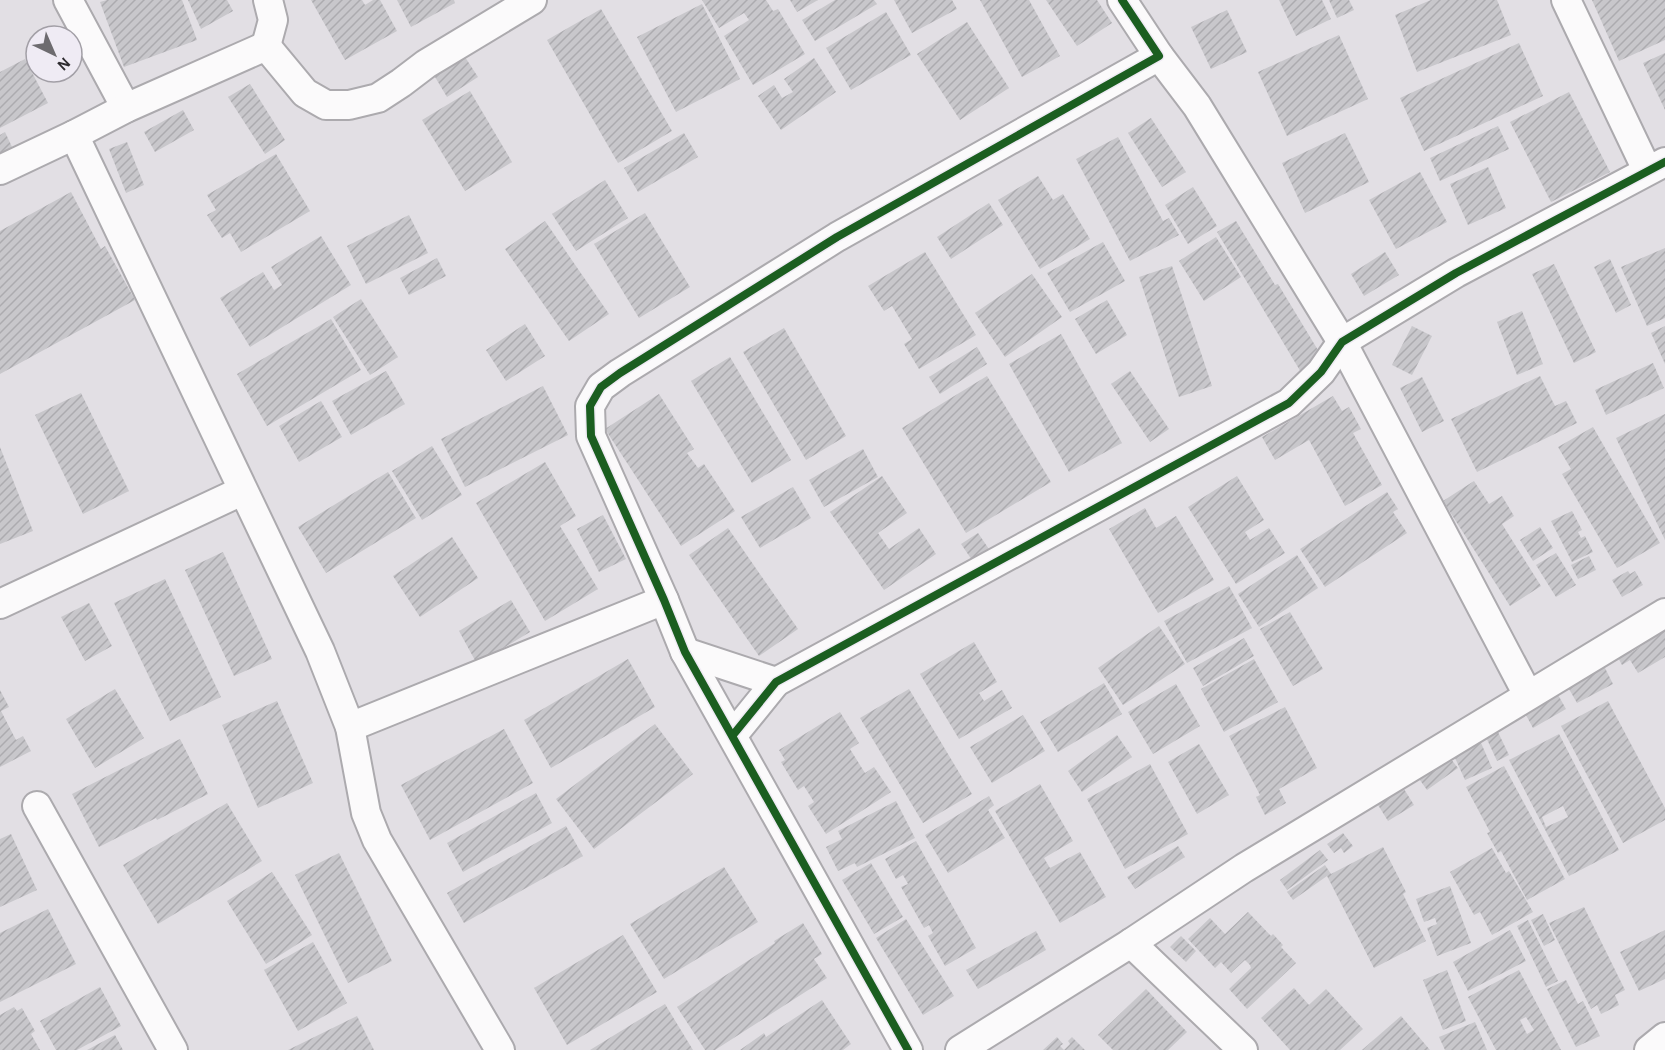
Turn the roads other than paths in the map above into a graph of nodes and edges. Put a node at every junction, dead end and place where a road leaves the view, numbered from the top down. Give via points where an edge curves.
1 (68, 0) edge
2 (268, 0) edge
3 (532, 0) edge
4 (1122, 0) edge
5 (1566, 0) edge
6 (266, 46) junction
7 (1159, 56) junction
8 (126, 108) junction
9 (74, 135) junction
10 (1656, 166) edge
11 (0, 170) edge
12 (1342, 342) junction
13 (242, 491) junction
14 (664, 600) junction
15 (0, 604) edge
16 (1665, 613) edge
17 (685, 652) junction
18 (776, 682) junction
19 (1528, 695) junction
20 (350, 727) junction
21 (733, 735) junction
22 (37, 806) dead end
23 (1131, 943) junction
24 (1665, 1037) edge
25 (173, 1050) edge
26 (500, 1050) edge
27 (908, 1050) edge
28 (960, 1050) edge
29 (1243, 1050) edge
30 (1649, 1050) edge

1 - 8 street
2 - 6 street via 273,20
3 - 6 street via 378,98 349,105 326,105 305,93
4 - 7 street
5 - 10 street
6 - 8 street
7 - 12 street via 1197,106
7 - 14 street via 837,237 601,387 590,406 591,436
8 - 9 street
9 - 11 street
9 - 13 street
10 - 12 street via 1456,273
12 - 18 street via 1321,372 1289,404
12 - 19 street
13 - 15 street
13 - 20 street via 320,651
14 - 17 street
14 - 20 street
16 - 19 street
17 - 18 street
17 - 21 street
18 - 21 street
19 - 23 street via 1244,868
20 - 26 street via 366,813 378,840
21 - 27 street
22 - 25 street
23 - 28 street
23 - 29 street
24 - 30 street

